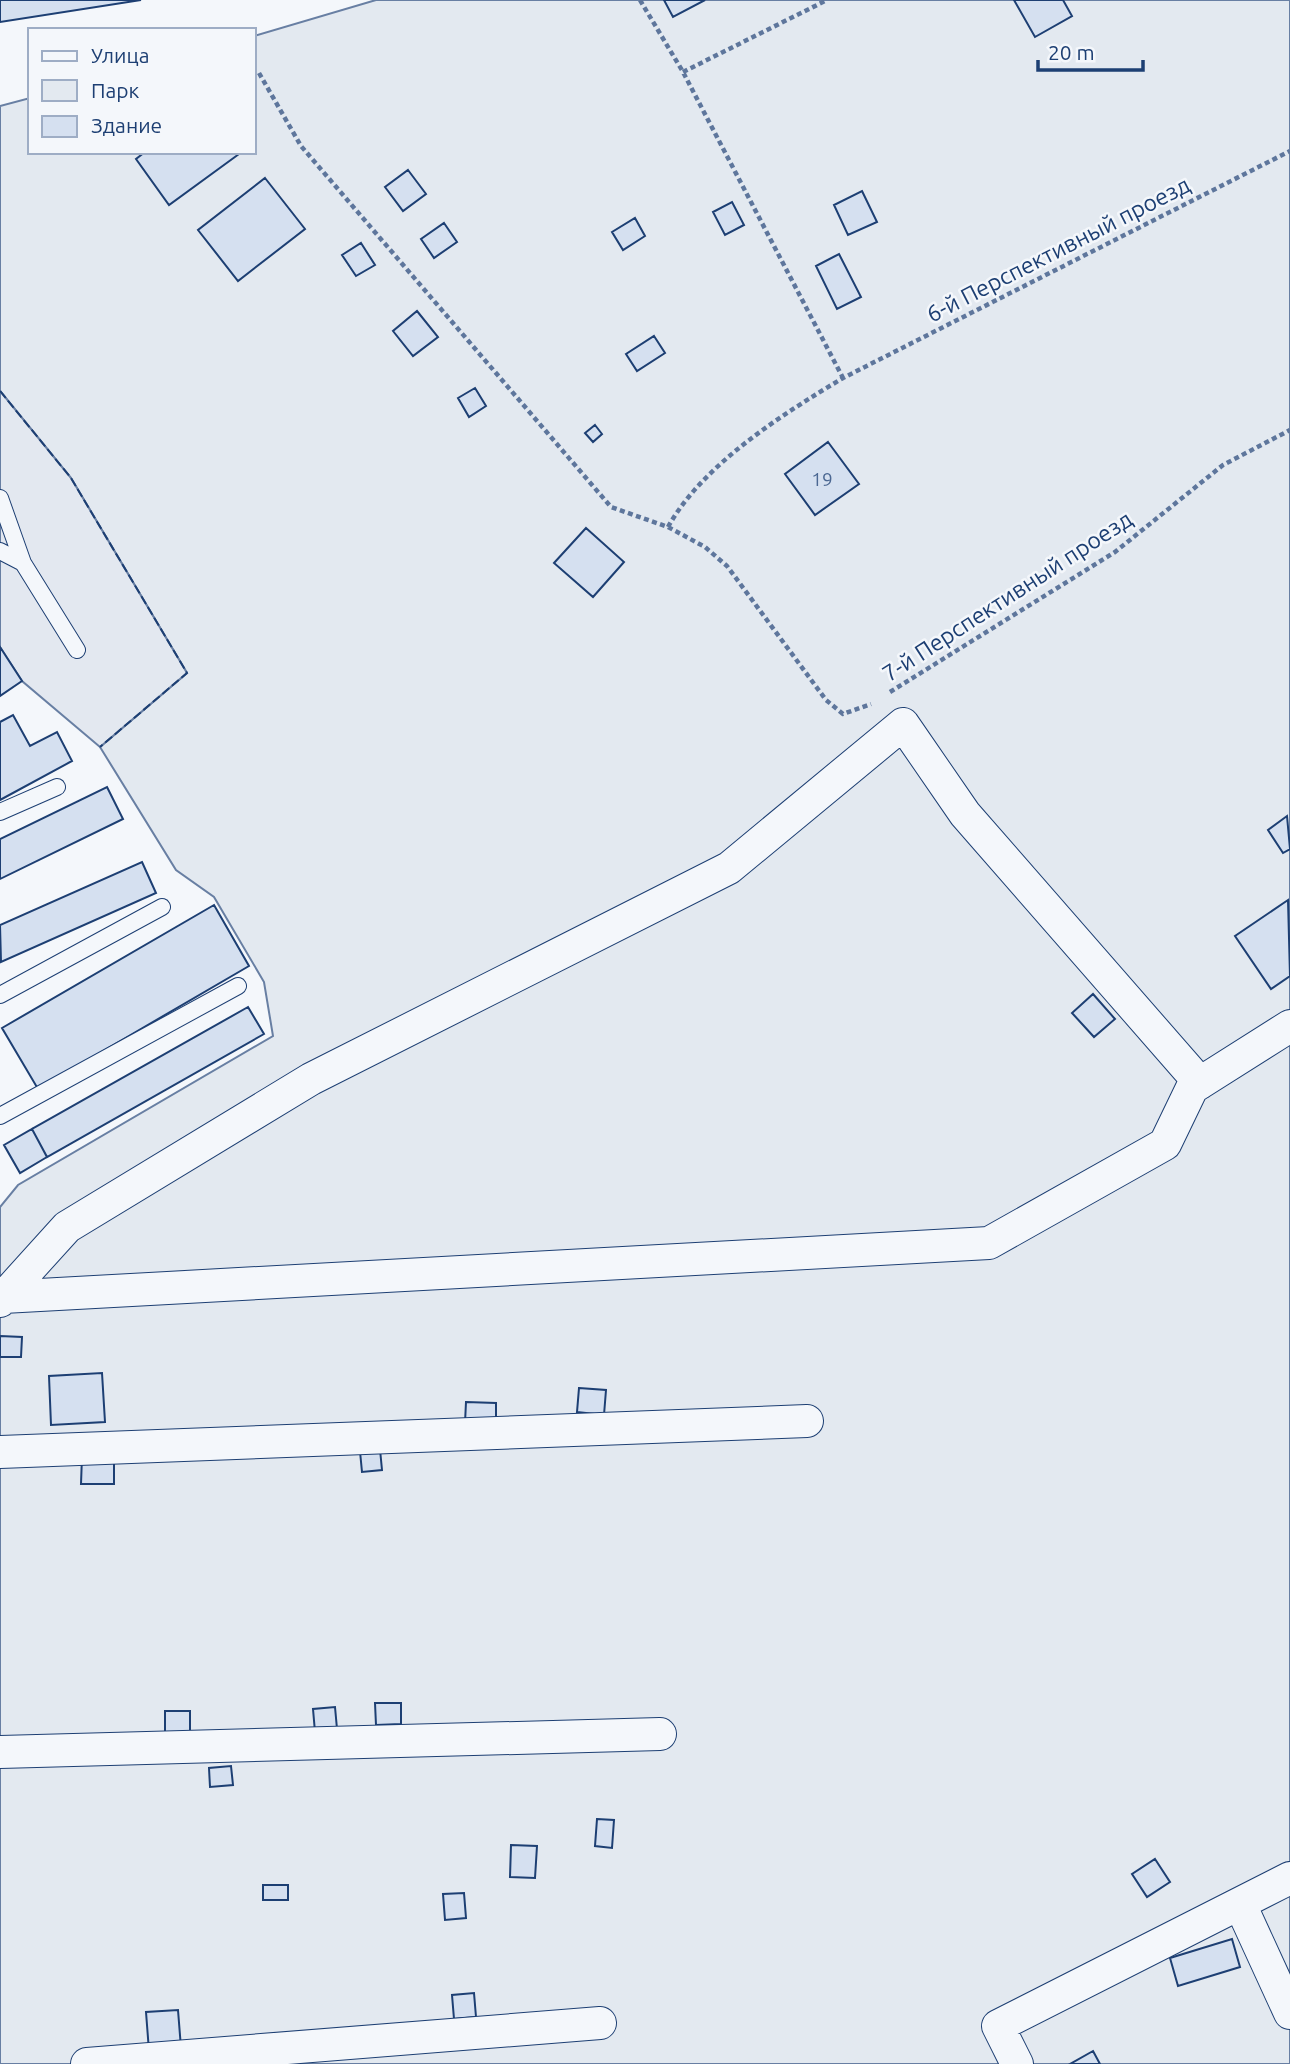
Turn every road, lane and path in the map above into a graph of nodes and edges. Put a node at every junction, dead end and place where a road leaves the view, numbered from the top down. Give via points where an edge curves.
1 (640, 0) edge
2 (827, 0) edge
3 (682, 72) junction
4 (258, 73) dead end
5 (1290, 150) edge
6 (843, 378) junction
7 (1290, 430) edge
8 (0, 498) edge
9 (668, 527) junction
10 (0, 551) edge
11 (23, 563) junction
12 (77, 650) dead end
13 (884, 695) dead end
14 (873, 702) dead end
15 (57, 787) dead end
16 (0, 812) edge
17 (162, 908) dead end
18 (237, 986) dead end
19 (0, 995) edge
20 (1290, 1026) edge
21 (1200, 1083) junction
22 (0, 1116) edge
23 (1, 1299) edge
24 (807, 1421) dead end
25 (0, 1452) edge
26 (660, 1734) dead end
27 (0, 1752) edge
28 (1290, 1878) edge
29 (1240, 1904) junction
30 (1290, 2013) edge
31 (600, 2023) dead end
32 (87, 2064) edge
33 (1017, 2064) edge

1 - 3 path
2 - 3 path
3 - 6 path
4 - 9 path via 309,156 611,507
5 - 6 path, 6-й Перспективный проезд
6 - 9 path, 6-й Перспективный проезд via 802,402 715,468
7 - 13 path, 7-й Перспективный проезд via 1223,465 1115,552
8 - 11 lane
9 - 14 path, 7-й Перспективный проезд via 705,547 727,566 826,700 843,714
10 - 11 lane
11 - 12 lane
15 - 16 lane
17 - 19 lane
18 - 22 lane
20 - 21 street
21 - 23 street via 1192,1088 1165,1144 989,1243
21 - 23 street via 965,814 904,724 729,868 311,1079 67,1227
24 - 25 street
26 - 27 street
28 - 29 street
29 - 30 street
29 - 33 street via 998,2026
31 - 32 street

